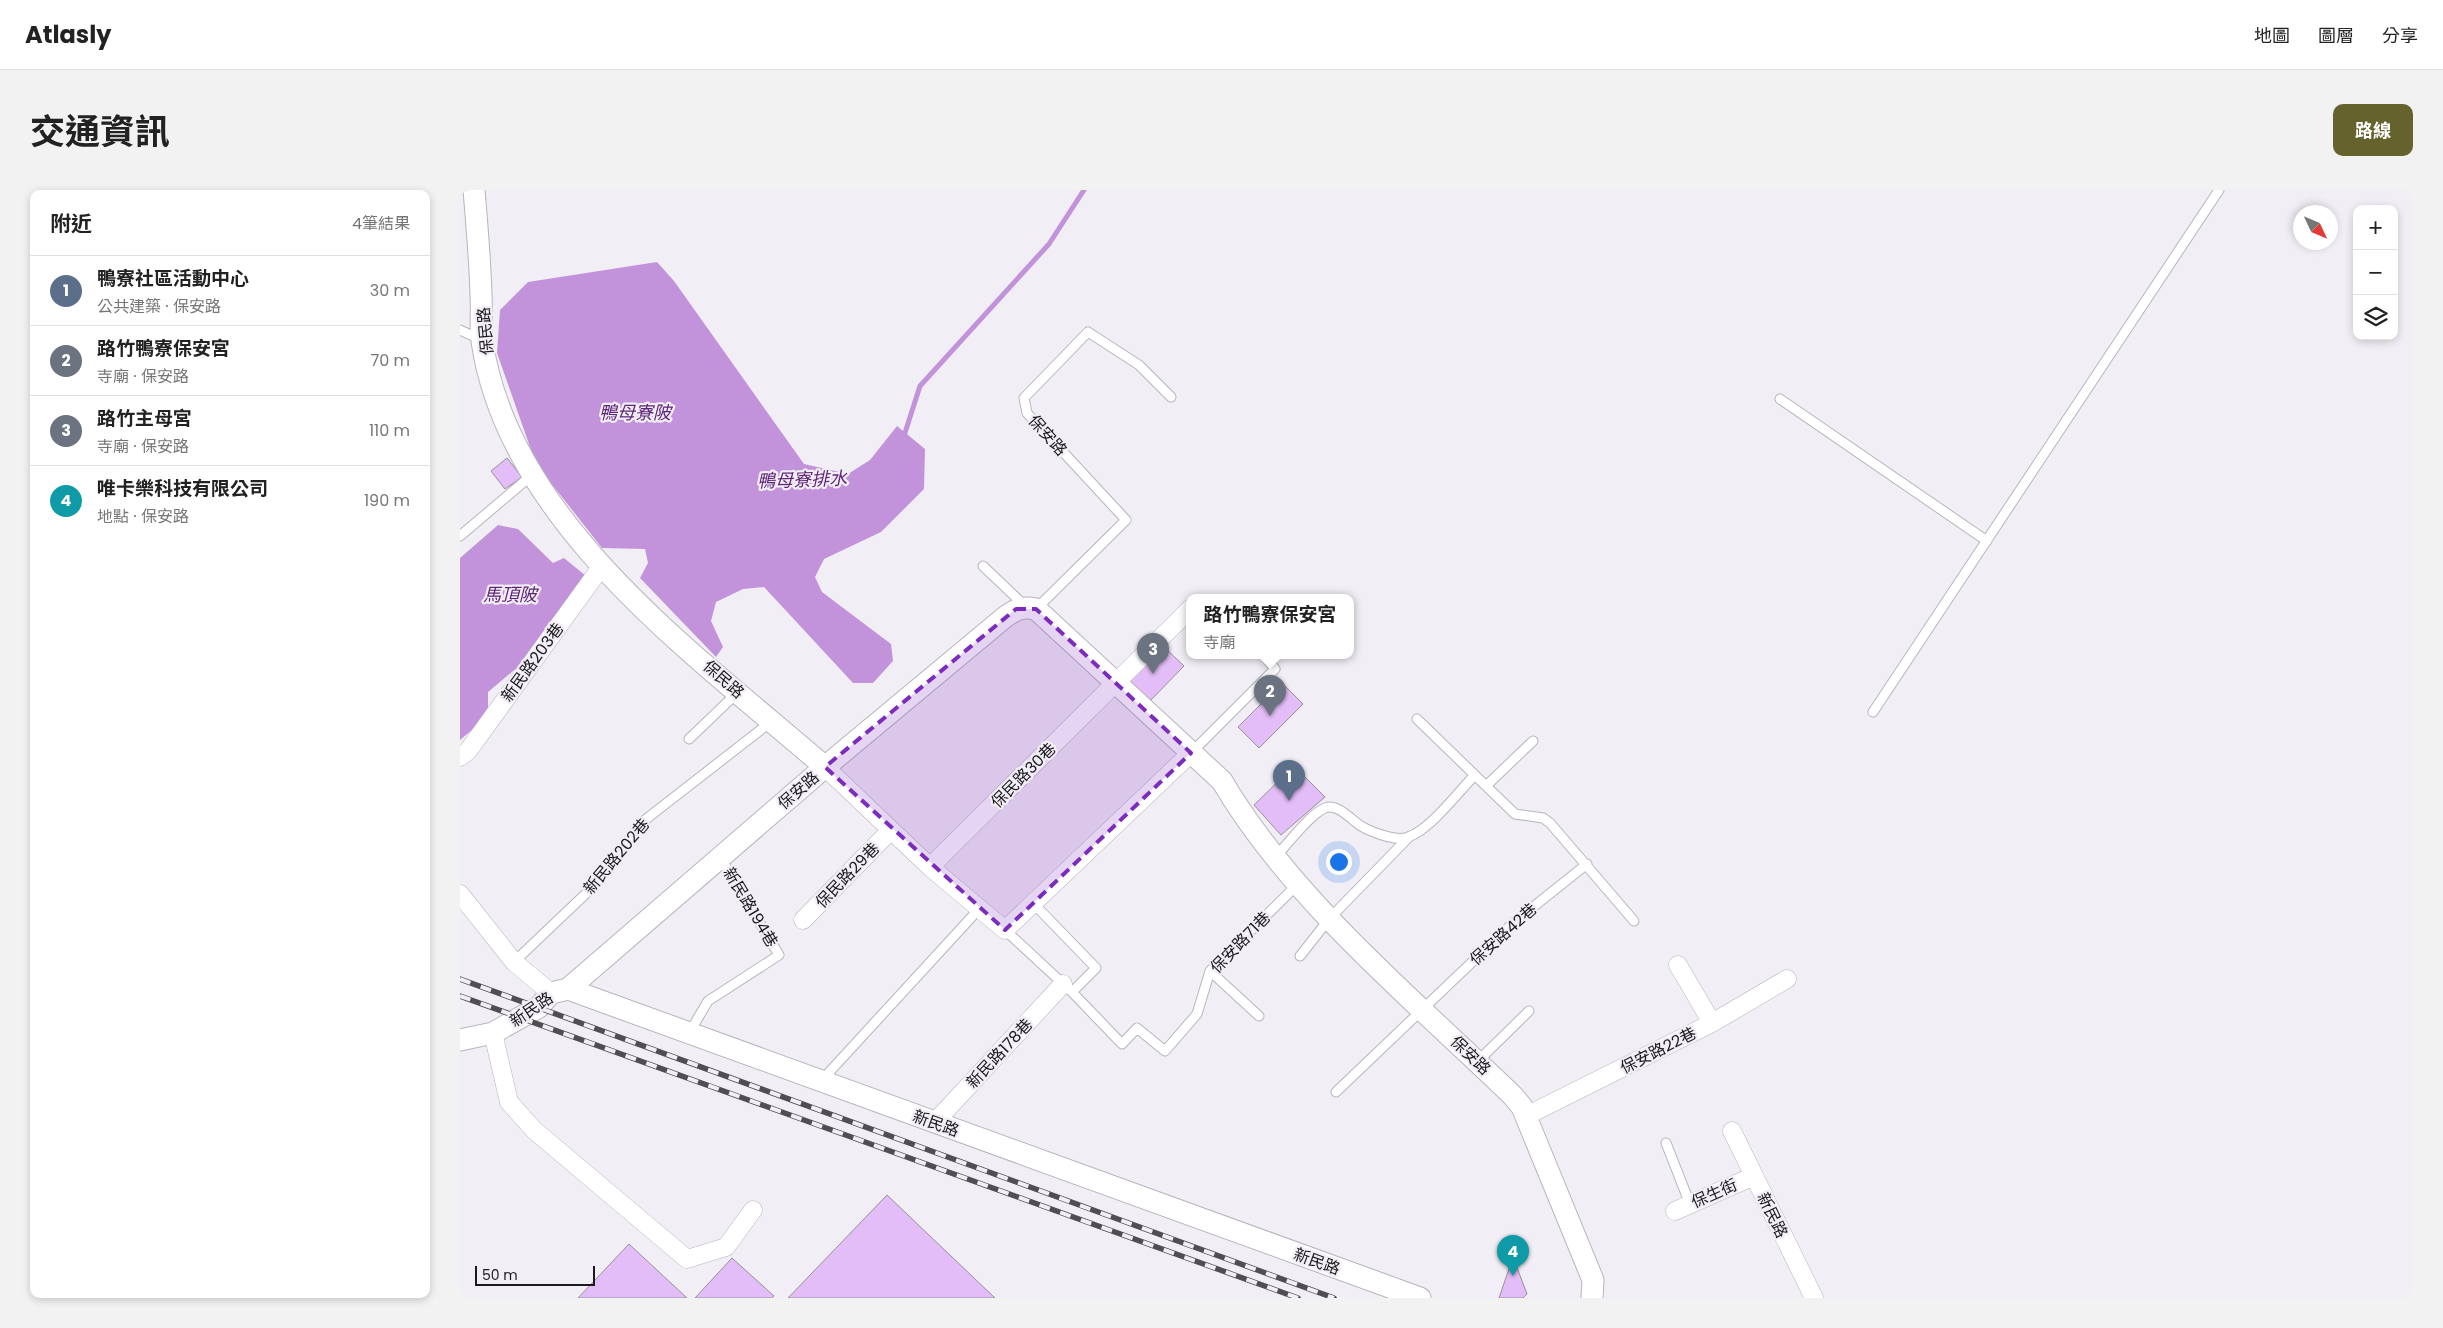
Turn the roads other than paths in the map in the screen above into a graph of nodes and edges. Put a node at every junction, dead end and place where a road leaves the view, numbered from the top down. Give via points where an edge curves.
1 (474, 190) edge
2 (2220, 190) edge
3 (460, 330) edge
4 (482, 340) junction
5 (1171, 397) dead end
6 (1780, 399) dead end
7 (532, 475) junction
8 (460, 536) edge
9 (1987, 541) junction
10 (602, 566) junction
11 (984, 566) dead end
12 (1031, 608) junction
13 (1186, 613) edge
14 (1267, 659) edge
15 (1116, 684) junction
16 (738, 692) junction
17 (1873, 712) dead end
18 (1417, 719) dead end
19 (772, 721) junction
20 (689, 739) dead end
21 (1533, 741) dead end
22 (1191, 753) junction
23 (460, 757) edge
24 (824, 767) junction
25 (1475, 775) junction
26 (1486, 786) junction
27 (891, 830) junction
28 (1409, 837) junction
29 (1276, 856) junction
30 (720, 857) junction
31 (1587, 864) junction
32 (930, 867) junction
33 (1299, 883) junction
34 (460, 894) edge
35 (1033, 904) junction
36 (979, 909) junction
37 (1330, 918) junction
38 (804, 920) dead end
39 (1634, 921) dead end
40 (1005, 930) junction
41 (1300, 956) dead end
42 (514, 962) junction
43 (1678, 965) dead end
44 (1210, 971) junction
45 (1787, 979) dead end
46 (1068, 988) junction
47 (560, 991) junction
48 (1423, 1009) junction
49 (1529, 1011) dead end
50 (1259, 1016) dead end
51 (1712, 1023) junction
52 (493, 1033) junction
53 (689, 1033) junction
54 (460, 1040) edge
55 (1478, 1062) junction
56 (821, 1081) junction
57 (1336, 1092) dead end
58 (1526, 1116) junction
59 (935, 1122) junction
60 (1732, 1131) dead end
61 (1666, 1143) dead end
62 (1754, 1176) junction
63 (1682, 1208) joint
64 (753, 1210) dead end
65 (1420, 1298) edge
66 (1592, 1298) edge
67 (1814, 1298) edge

1 - 4 street, 保民路
2 - 9 lane
3 - 4 lane
4 - 7 street, 保民路 via 507,425
5 - 12 lane, 保安路 via 1139,365 1088,332 1024,398 1026,413 1126,520
6 - 9 lane
7 - 8 lane
7 - 10 street, 保民路
9 - 17 lane
10 - 16 street, 保民路 via 629,596
10 - 23 street, 新民路203巷 via 468,751
11 - 12 lane
12 - 15 street, 保安路
12 - 24 street, 保安路 via 1016,609 1005,616
13 - 15 street
14 - 22 lane via 1275,669
15 - 22 street, 保安路
15 - 32 street, 保民路30巷
16 - 19 street, 保民路
16 - 20 lane
18 - 25 lane
19 - 24 street, 保民路
19 - 42 lane, 新民路202巷 via 640,823 596,884
21 - 26 lane
22 - 29 street, 保安路 via 1222,781 1237,807
22 - 35 street
24 - 27 street, 保民路
24 - 30 street, 保安路
25 - 26 lane
25 - 28 lane via 1423,829
26 - 31 lane via 1515,814 1543,818 1550,823
27 - 32 street, 保民路
27 - 38 street, 保民路29巷
28 - 29 lane via 1401,840 1362,827 1332,807 1315,815
28 - 37 lane
29 - 33 street, 保安路
30 - 47 street, 保安路
30 - 53 lane, 新民路194巷 via 780,955 708,1001
31 - 39 lane
31 - 48 lane, 保安路42巷 via 1513,923
32 - 36 street, 保民路
33 - 37 street, 保安路
33 - 44 lane, 保安路71巷
34 - 42 street
35 - 40 street
35 - 46 lane via 1096,968
36 - 40 street
36 - 56 lane
37 - 41 lane
37 - 48 street, 保安路
40 - 46 lane
42 - 47 street
43 - 51 street
44 - 46 lane, 保安路71巷 via 1197,1014 1165,1051 1137,1028 1122,1044
44 - 50 lane
45 - 51 street, 保安路22巷
46 - 59 street, 新民路178巷
47 - 52 street, 新民路
47 - 53 street, 新民路
48 - 55 street, 保安路
48 - 57 lane, 保安路42巷
49 - 55 lane
51 - 58 street, 保安路22巷
52 - 54 street, 新民路
52 - 64 street via 510,1102 534,1130 687,1260 726,1247
53 - 56 street, 新民路
55 - 58 street, 保安路 via 1514,1096
56 - 59 street, 新民路
58 - 66 street, 保安路 via 1594,1280
59 - 65 street, 新民路
60 - 62 street, 新民路
61 - 63 lane
62 - 63 street, 保生街
62 - 67 street, 新民路

